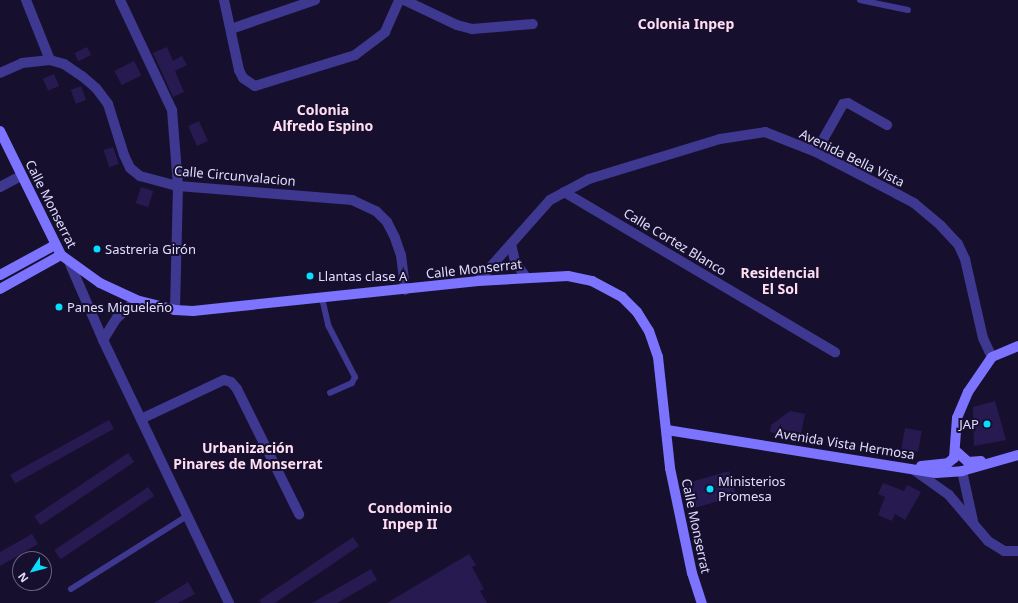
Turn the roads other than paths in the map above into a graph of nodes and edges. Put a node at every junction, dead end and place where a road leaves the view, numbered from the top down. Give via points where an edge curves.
1 (26, 0) edge
2 (120, 0) edge
3 (224, 0) edge
4 (315, 0) edge
5 (399, 0) edge
6 (404, 0) edge
7 (860, 0) edge
8 (908, 10) dead end
9 (534, 24) dead end
10 (231, 30) junction
11 (50, 60) junction
12 (0, 74) edge
13 (887, 125) dead end
14 (0, 130) edge
15 (816, 152) junction
16 (22, 176) junction
17 (178, 186) junction
18 (0, 187) edge
19 (564, 192) junction
20 (511, 244) junction
21 (55, 245) junction
22 (61, 255) junction
23 (70, 264) junction
24 (0, 275) edge
25 (526, 277) junction
26 (478, 281) junction
27 (0, 289) edge
28 (405, 290) junction
29 (322, 298) junction
30 (136, 300) junction
31 (175, 310) junction
32 (103, 340) junction
33 (1018, 346) edge
34 (835, 352) dead end
35 (992, 357) junction
36 (330, 393) dead end
37 (141, 419) junction
38 (667, 430) junction
39 (957, 452) junction
40 (1018, 455) edge
41 (1002, 459) junction
42 (911, 467) junction
43 (962, 471) junction
44 (299, 514) dead end
45 (187, 516) junction
46 (973, 524) junction
47 (1018, 552) edge
48 (71, 589) dead end
49 (229, 603) edge
50 (702, 603) edge

1 - 11 street
2 - 17 street via 172,110
3 - 10 street
4 - 10 street
5 - 10 street via 385,32 355,55 255,86 243,78 239,70
6 - 9 street via 456,26 472,29
7 - 8 lane
11 - 12 street, Calle Circunvalacion via 28,61
11 - 17 street, Calle Circunvalacion via 64,64 82,76 96,88 108,104 130,168 140,176
13 - 15 street via 848,103 843,104
14 - 16 street, Calle Monserrat
15 - 19 street, Avenida Bella Vista via 765,132 720,139 588,179
15 - 35 street, Avenida Bella Vista via 914,203 951,236 967,264 984,338
16 - 18 street
16 - 21 street, Calle Monserrat
17 - 28 street, Calle Circunvalacion via 352,200 376,211 387,222 401,255
17 - 31 street
19 - 20 street, Avenida Bella Vista via 550,200
19 - 34 street, Calle Cortez Blanco
20 - 25 street via 515,262
20 - 26 street, Avenida Bella Vista
21 - 22 street, Calle Monserrat
21 - 24 street
22 - 23 street, Calle Monserrat
22 - 27 street
23 - 30 street, Calle Monserrat via 100,283
23 - 32 street
25 - 26 street, Calle Monserrat
25 - 38 street, Calle Monserrat via 568,276 592,281 622,297 637,312 649,331 658,357
26 - 28 street, Calle Monserrat
28 - 29 street, Calle Monserrat
29 - 31 street, Calle Monserrat via 193,312
29 - 36 lane via 328,325 355,377 352,383
30 - 31 street, Calle Monserrat
30 - 32 street via 117,318
32 - 37 street
33 - 35 street
35 - 39 street via 978,374 962,404 957,418
37 - 44 street via 224,380 231,382 237,389
37 - 45 street
38 - 42 street, Avenida Vista Hermosa
38 - 50 street, Calle Monserrat via 670,468 692,573
39 - 41 street via 968,462
39 - 42 street via 948,463
40 - 41 street, Avenida Vista Hermosa
41 - 43 street, Avenida Vista Hermosa
42 - 43 street, Avenida Vista Hermosa via 936,472
42 - 46 street via 949,494
43 - 46 street
45 - 48 lane
45 - 49 street
46 - 47 street via 994,545 1009,552

